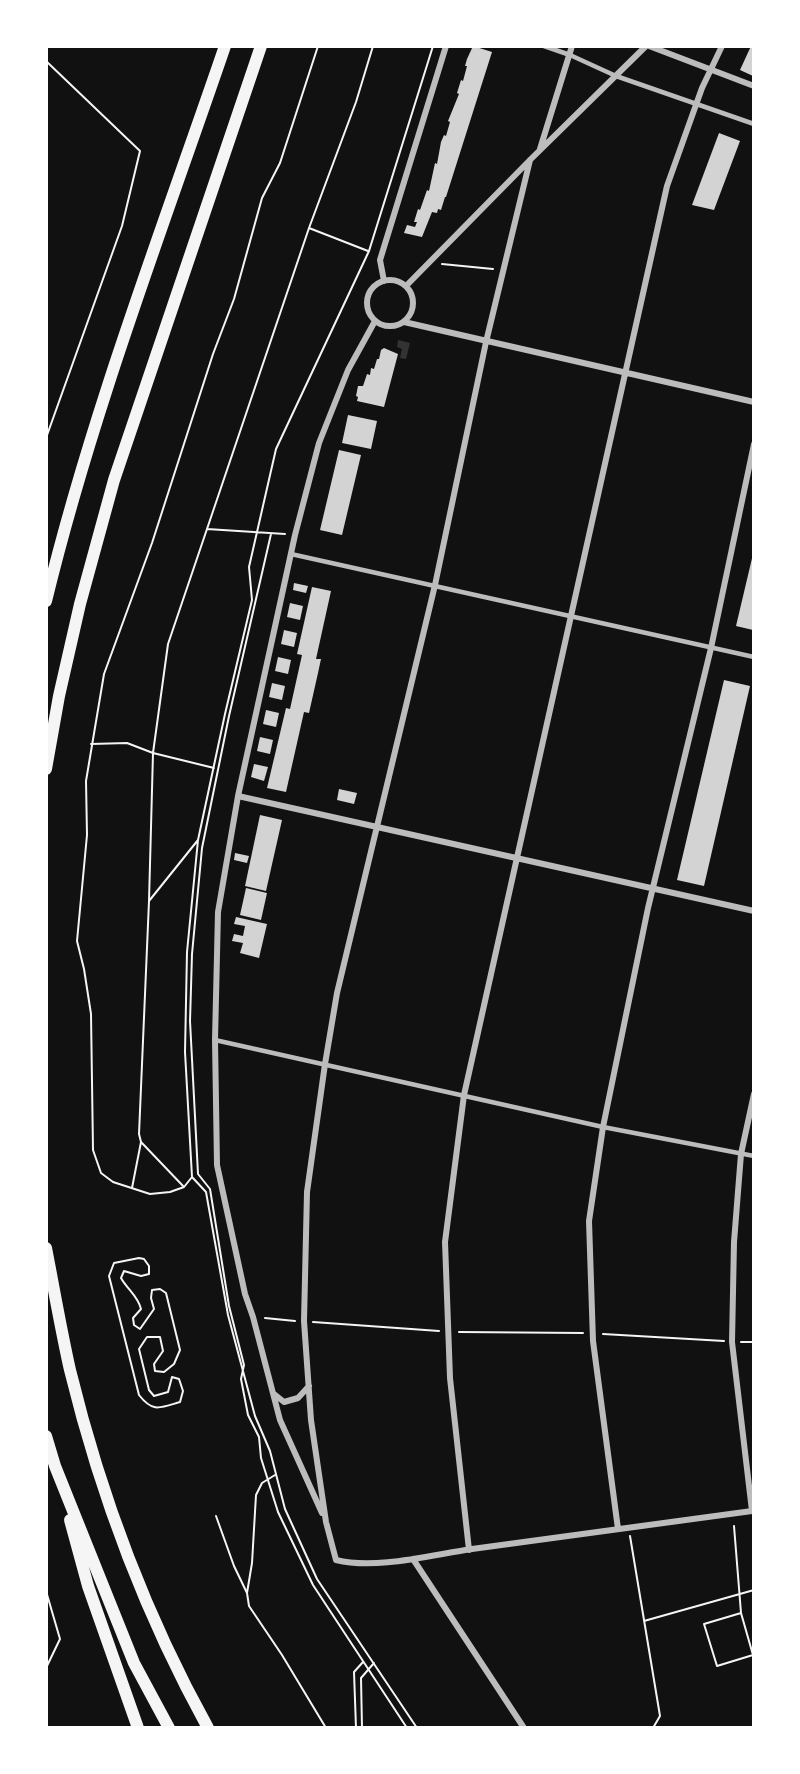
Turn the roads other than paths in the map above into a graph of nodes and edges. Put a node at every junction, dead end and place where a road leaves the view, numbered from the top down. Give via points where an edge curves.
1 (225, 46) edge
2 (261, 46) edge
3 (446, 46) edge
4 (543, 46) edge
5 (572, 46) edge
6 (647, 46) edge
7 (722, 46) edge
8 (570, 55) junction
9 (710, 69) junction
10 (616, 76) junction
11 (753, 86) edge
12 (696, 103) junction
13 (753, 124) edge
14 (539, 151) junction
15 (530, 160) junction
16 (384, 281) junction
17 (406, 286) junction
18 (375, 321) junction
19 (404, 322) junction
20 (486, 342) junction
21 (624, 374) junction
22 (753, 402) edge
23 (753, 444) edge
24 (291, 554) junction
25 (435, 585) junction
26 (46, 601) edge
27 (571, 616) junction
28 (711, 648) junction
29 (753, 657) edge
30 (46, 770) edge
31 (237, 796) junction
32 (378, 826) junction
33 (516, 857) junction
34 (653, 888) junction
35 (753, 911) edge
36 (215, 1040) junction
37 (325, 1064) junction
38 (753, 1094) edge
39 (464, 1095) junction
40 (603, 1127) junction
41 (741, 1154) junction
42 (753, 1156) edge
43 (46, 1248) edge
44 (309, 1386) junction
45 (273, 1394) junction
46 (46, 1436) edge
47 (55, 1466) junction
48 (753, 1513) edge
49 (326, 1522) junction
50 (618, 1529) junction
51 (469, 1550) junction
52 (413, 1559) junction
53 (138, 1728) edge
54 (169, 1728) edge
55 (208, 1728) edge
56 (524, 1728) edge

1 - 26 highway via 106,391
2 - 30 highway via 114,480 80,604
3 - 16 street via 380,260
4 - 8 street
5 - 8 street
6 - 9 street
6 - 10 street
7 - 9 street
8 - 10 street
8 - 14 street
9 - 11 street
9 - 12 street
10 - 12 street
10 - 14 street
12 - 13 street
12 - 21 street via 667,186
14 - 15 street
15 - 17 street
15 - 20 street
16 - 17 street
16 - 18 street via 371,291 368,303
17 - 19 street via 411,293 412,309
18 - 19 street via 390,326
18 - 24 street via 348,370 324,427
19 - 20 street
20 - 21 street
20 - 25 street
21 - 22 street
21 - 27 street
23 - 28 street
24 - 25 street
24 - 31 street
25 - 27 street
25 - 32 street
27 - 28 street
27 - 33 street
28 - 29 street
28 - 34 street
31 - 32 street
31 - 36 street via 218,912
32 - 33 street
32 - 37 street via 336,993
33 - 34 street
33 - 39 street
34 - 35 street
34 - 40 street
36 - 37 street
36 - 45 street via 217,1165 245,1294
37 - 39 street
37 - 44 street via 307,1192 304,1321
38 - 41 street
39 - 40 street
39 - 51 street via 445,1242 450,1378
40 - 41 street
40 - 50 street via 589,1221 592,1333
41 - 42 street
41 - 48 street via 732,1342
43 - 55 highway via 70,1370 107,1496 143,1592
44 - 45 street via 298,1398 284,1402
44 - 49 street
45 - 49 street via 280,1420
46 - 47 highway
47 - 53 highway via 88,1586
47 - 54 highway via 134,1662
48 - 50 street
49 - 52 street via 336,1560 351,1564
50 - 51 street
51 - 52 street
52 - 56 street

